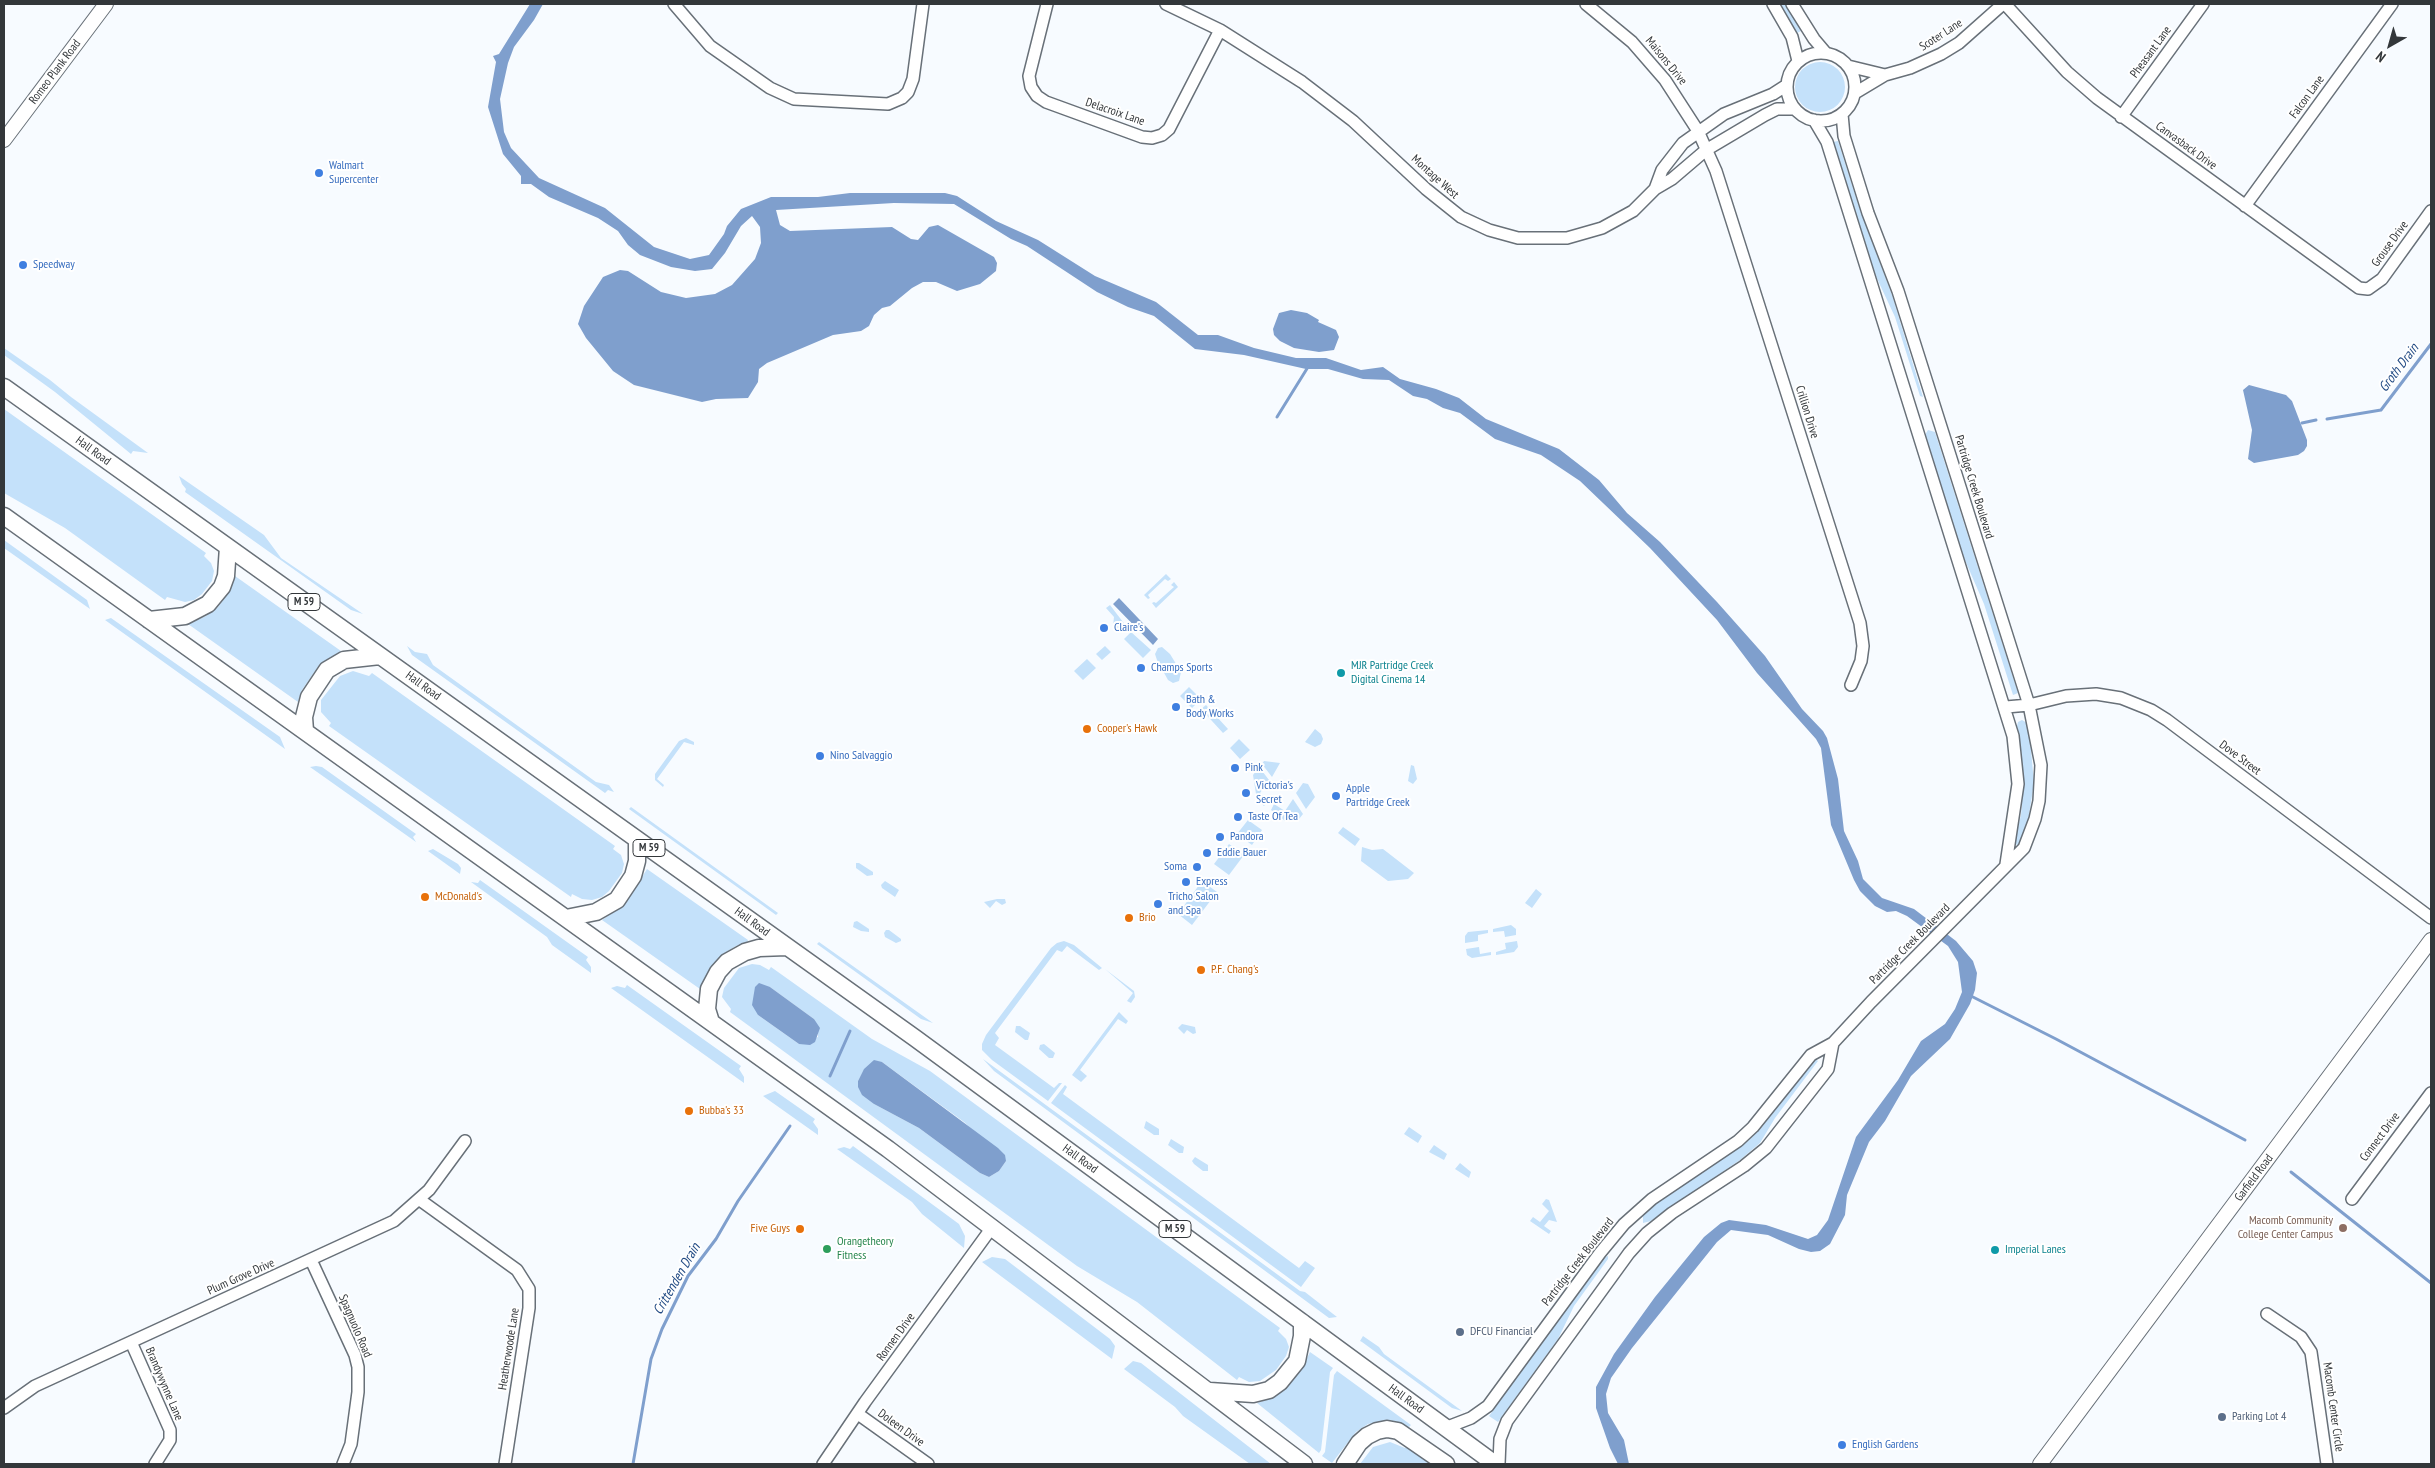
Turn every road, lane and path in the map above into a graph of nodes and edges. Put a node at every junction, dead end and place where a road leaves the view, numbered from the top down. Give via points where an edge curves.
1 (106, 4) edge
2 (674, 4) edge
3 (923, 4) edge
4 (1047, 4) edge
5 (1166, 4) edge
6 (1586, 4) edge
7 (1773, 4) edge
8 (1792, 4) edge
9 (2004, 4) edge
10 (2203, 4) edge
11 (2392, 4) edge
12 (1220, 30) junction
13 (1825, 52) junction
14 (1798, 61) junction
15 (1848, 66) junction
16 (1885, 75) junction
17 (1787, 85) junction
18 (1854, 93) junction
19 (1795, 109) junction
20 (1842, 114) junction
21 (2122, 117) junction
22 (1814, 120) junction
23 (1698, 131) junction
24 (4, 140) edge
25 (1706, 150) junction
26 (1655, 189) junction
27 (2245, 206) junction
28 (2431, 211) edge
29 (2368, 289) joint
30 (4, 387) edge
31 (4, 516) edge
32 (228, 547) junction
33 (149, 620) junction
34 (380, 656) junction
35 (1851, 684) dead end
36 (2030, 705) junction
37 (2006, 707) junction
38 (305, 731) junction
39 (637, 840) junction
40 (2006, 864) junction
41 (566, 918) junction
42 (2431, 918) edge
43 (2431, 940) edge
44 (787, 947) junction
45 (711, 1022) junction
46 (1833, 1043) junction
47 (2431, 1093) edge
48 (465, 1142) dead end
49 (2352, 1199) dead end
50 (420, 1200) junction
51 (992, 1226) junction
52 (311, 1260) junction
53 (2267, 1314) dead end
54 (1302, 1322) junction
55 (131, 1342) junction
56 (1209, 1391) junction
57 (4, 1408) edge
58 (858, 1414) junction
59 (1445, 1428) junction
60 (155, 1464) edge
61 (342, 1464) edge
62 (505, 1464) edge
63 (823, 1464) edge
64 (928, 1464) edge
65 (1304, 1464) edge
66 (1345, 1464) edge
67 (1446, 1464) edge
68 (1495, 1464) edge
69 (1500, 1464) edge
70 (2040, 1464) edge
71 (2327, 1464) edge

1 - 24 main road, Romeo Plank Road
2 - 3 street via 710,46 770,88 794,99 888,104 902,98 913,79
4 - 12 street, Delacroix Lane via 1029,76 1037,96 1142,137 1152,138 1169,129
5 - 12 street, Montage West
6 - 23 street, Maisons Drive via 1642,52 1678,98
7 - 14 street via 1792,37
8 - 13 street
9 - 16 street, Scoter Lane via 1959,43 1941,54
9 - 21 street, Canvasback Drive via 2067,72
10 - 21 street, Pheasant Lane
11 - 27 street, Falcon Lane
12 - 26 street, Montage West via 1302,82 1372,138 1450,209 1489,230 1531,239 1584,234 1633,211
13 - 14 street
13 - 15 street via 1842,59
14 - 17 street via 1790,72
15 - 16 street, Scoter Lane
15 - 18 street via 1854,79
16 - 18 street, Scoter Lane
17 - 19 street via 1787,94
17 - 23 street, Montage West via 1773,94 1740,106
18 - 20 street
19 - 22 street
19 - 25 street, Montage West via 1777,109
20 - 22 street via 1829,120
20 - 36 street, Partridge Creek Boulevard via 1844,136 1868,213 1898,291
21 - 27 street, Canvasback Drive
22 - 37 street, Partridge Creek Boulevard via 1827,142
23 - 25 street, Maisons Drive
23 - 26 street, Montage West via 1673,154
25 - 26 street, Montage West
25 - 35 street, Crillion Drive via 1737,234 1860,623 1861,661
27 - 29 street, Canvasback Drive via 2350,283
28 - 29 street, Grouse Drive via 2382,279
30 - 32 highway, Hall Road / M 59
31 - 33 highway
32 - 33 highway via 226,576 222,587 208,604 185,616
32 - 34 highway, Hall Road / M 59
33 - 38 highway
34 - 38 highway via 344,660 327,670 309,697 304,717
34 - 39 highway, Hall Road / M 59
36 - 37 street, Dove Street
36 - 40 street, Partridge Creek Boulevard via 2041,765 2039,801 2024,848
36 - 42 street, Dove Street via 2066,696 2096,694 2121,698 2151,710
37 - 40 street, Partridge Creek Boulevard via 2016,752 2018,784
38 - 41 highway
39 - 41 highway via 633,876 617,900 596,912
39 - 44 highway, Hall Road / M 59
40 - 46 street, Partridge Creek Boulevard
41 - 45 highway
43 - 70 main road, Garfield Road
44 - 45 highway via 759,948 727,962 709,989
44 - 54 highway, Hall Road / M 59
45 - 51 highway
46 - 59 street, Partridge Creek Boulevard via 1811,1055 1767,1111 1738,1141 1634,1214 1600,1253 1488,1406 1471,1418
46 - 69 street via 1828,1069 1772,1142 1744,1166 1672,1213 1629,1253 1507,1421 1500,1439
47 - 49 street, Connect Drive
48 - 50 street, Plum Grove Drive
50 - 52 street, Plum Grove Drive via 388,1224
50 - 62 street, Heatherwoode Lane via 517,1270 529,1289 529,1308
51 - 56 highway
51 - 58 street, Ronnen Drive
52 - 55 street, Plum Grove Drive
52 - 61 street, Spagnuolo Road via 358,1367 350,1444
53 - 71 street, Macomb Center Circle via 2300,1337 2311,1352
54 - 56 highway via 1297,1361 1280,1382 1260,1393 1240,1395
54 - 59 highway, Hall Road / M 59
55 - 57 street, Plum Grove Drive via 36,1386
55 - 60 street, Brandywynne Lane via 170,1430 170,1440
56 - 65 highway
58 - 63 street, Ronnen Drive
58 - 64 street, Doleen Drive
59 - 68 highway, Hall Road / M 59
66 - 67 highway via 1367,1436 1387,1429 1398,1431

